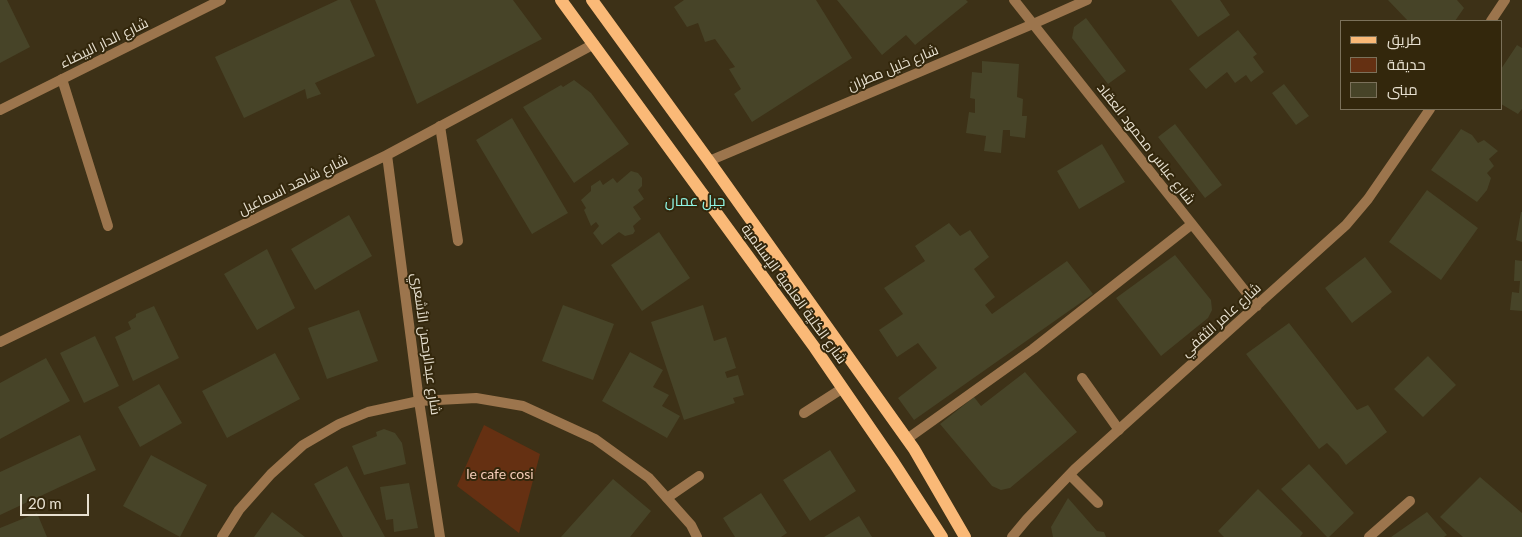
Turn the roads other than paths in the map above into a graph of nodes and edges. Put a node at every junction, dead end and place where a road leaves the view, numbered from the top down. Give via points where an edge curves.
1 (221, 0) edge
2 (561, 0) edge
3 (592, 0) edge
4 (1014, 0) edge
5 (1086, 0) edge
6 (1505, 0) edge
7 (1492, 20) edge
8 (1033, 24) junction
9 (594, 44) junction
10 (62, 79) junction
11 (0, 110) edge
12 (1429, 110) edge
13 (440, 126) junction
14 (387, 155) junction
15 (709, 161) junction
16 (1192, 224) junction
17 (108, 226) dead end
18 (458, 240) dead end
19 (1257, 306) junction
20 (0, 342) edge
21 (1082, 378) dead end
22 (843, 388) junction
23 (419, 401) junction
24 (804, 413) dead end
25 (1118, 430) junction
26 (907, 439) junction
27 (1070, 475) junction
28 (699, 476) dead end
29 (667, 498) junction
30 (1410, 500) dead end
31 (1098, 503) dead end
32 (222, 537) edge
33 (440, 537) edge
34 (697, 537) edge
35 (942, 537) edge
36 (965, 537) edge
37 (1012, 537) edge
38 (1369, 537) edge

1 - 10 street, شارع الدار البيضاء
2 - 9 main road, شارع الكلية العلمية الإسلامية
3 - 15 main road, شارع الكلية العلمية الإسلامية
4 - 8 street, شارع عباس محمود العقاد
5 - 8 street, شارع خليل مطران
6 - 7 street
8 - 15 street, شارع خليل مطران
8 - 16 street, شارع عباس محمود العقاد
9 - 13 street, شارع شاهد اسماعيل
9 - 22 main road, شارع الكلية العلمية الإسلامية
10 - 11 street, شارع الدار البيضاء
10 - 17 street
12 - 19 street, شارع عامر الثقفي via 1346,226
13 - 14 street, شارع شاهد اسماعيل
13 - 18 street
14 - 20 street, شارع شاهد اسماعيل
14 - 23 street, شارع عبدالرحمن الأشعري
15 - 26 main road, شارع الكلية العلمية الإسلامية
16 - 19 street, شارع عباس محمود العقاد
16 - 26 street via 1033,349
19 - 25 street, شارع عامر الثقفي
21 - 25 street
22 - 24 street
22 - 35 main road, شارع الكلية العلمية الإسلامية
23 - 29 street via 476,398 523,406 595,439 649,478
23 - 32 street via 368,412 303,445 239,510
23 - 33 street, شارع عبدالرحمن الأشعري
25 - 27 street, شارع عامر الثقفي
26 - 36 main road, شارع الكلية العلمية الإسلامية
27 - 31 street
27 - 37 street, شارع عامر الثقفي
28 - 29 street
29 - 34 street via 691,525
30 - 38 street

